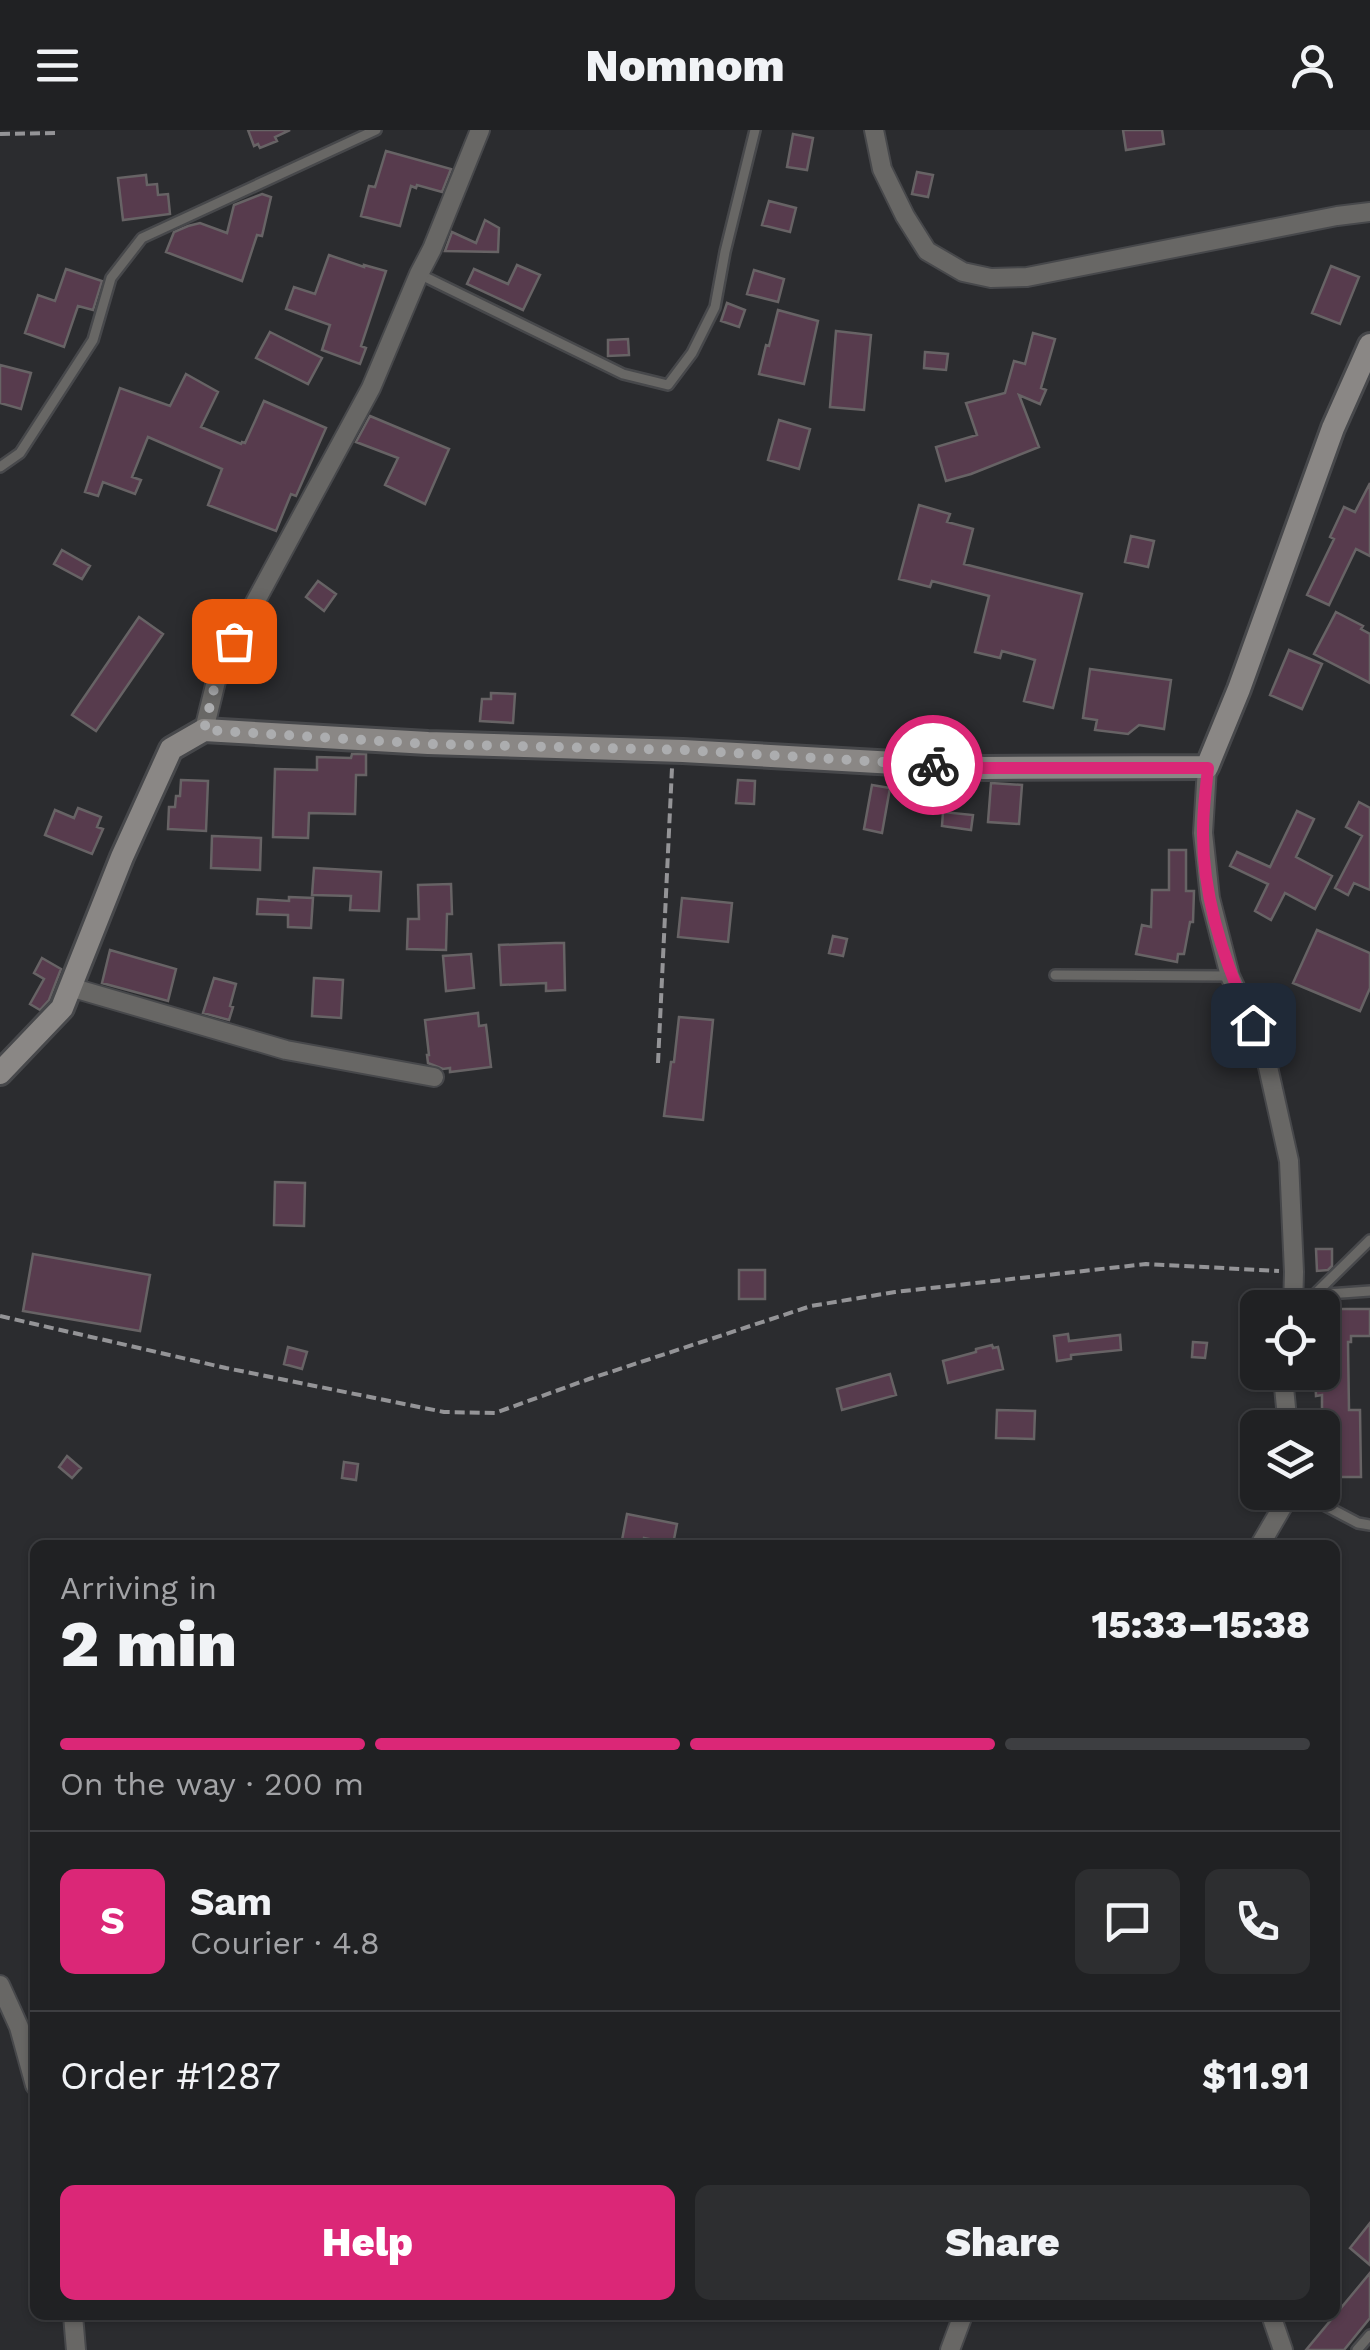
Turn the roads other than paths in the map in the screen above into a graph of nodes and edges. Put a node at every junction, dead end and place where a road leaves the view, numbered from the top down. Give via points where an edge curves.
1 (376, 130) edge
2 (480, 130) edge
3 (755, 130) edge
4 (874, 130) edge
5 (1370, 212) edge
6 (419, 274) junction
7 (1367, 362) edge
8 (0, 467) edge
9 (204, 730) junction
10 (1208, 768) junction
11 (1054, 975) dead end
12 (1230, 976) junction
13 (70, 987) junction
14 (0, 1073) edge
15 (434, 1077) dead end
16 (1370, 1240) edge
17 (1293, 1290) edge
18 (1319, 1290) edge
19 (1370, 1291) edge
20 (1340, 1293) edge
21 (1280, 1510) edge
22 (1333, 1510) edge
23 (1370, 1525) edge
24 (1263, 1540) edge
25 (0, 1985) edge
26 (30, 2067) edge
27 (74, 2320) edge
28 (961, 2320) edge
29 (1273, 2320) edge
30 (1370, 2335) edge
31 (76, 2350) edge
32 (950, 2350) edge
33 (1283, 2350) edge
34 (1357, 2350) edge

1 - 8 lane via 142,238 111,278 94,340 20,453
2 - 6 street
3 - 6 lane via 715,307 668,386 623,374
4 - 5 street via 882,169 927,251 962,272 991,278
6 - 9 street via 371,388 219,668
7 - 10 street via 1332,428
9 - 10 street via 984,768
9 - 13 street via 171,749
10 - 12 street via 1203,832 1210,898
11 - 12 lane
12 - 17 street via 1264,1049 1289,1161
13 - 14 street via 62,1008
13 - 15 street via 286,1050
16 - 18 lane
19 - 20 lane
21 - 24 street
22 - 23 lane
25 - 26 street
27 - 31 street
28 - 32 street
29 - 33 street
30 - 34 lane

